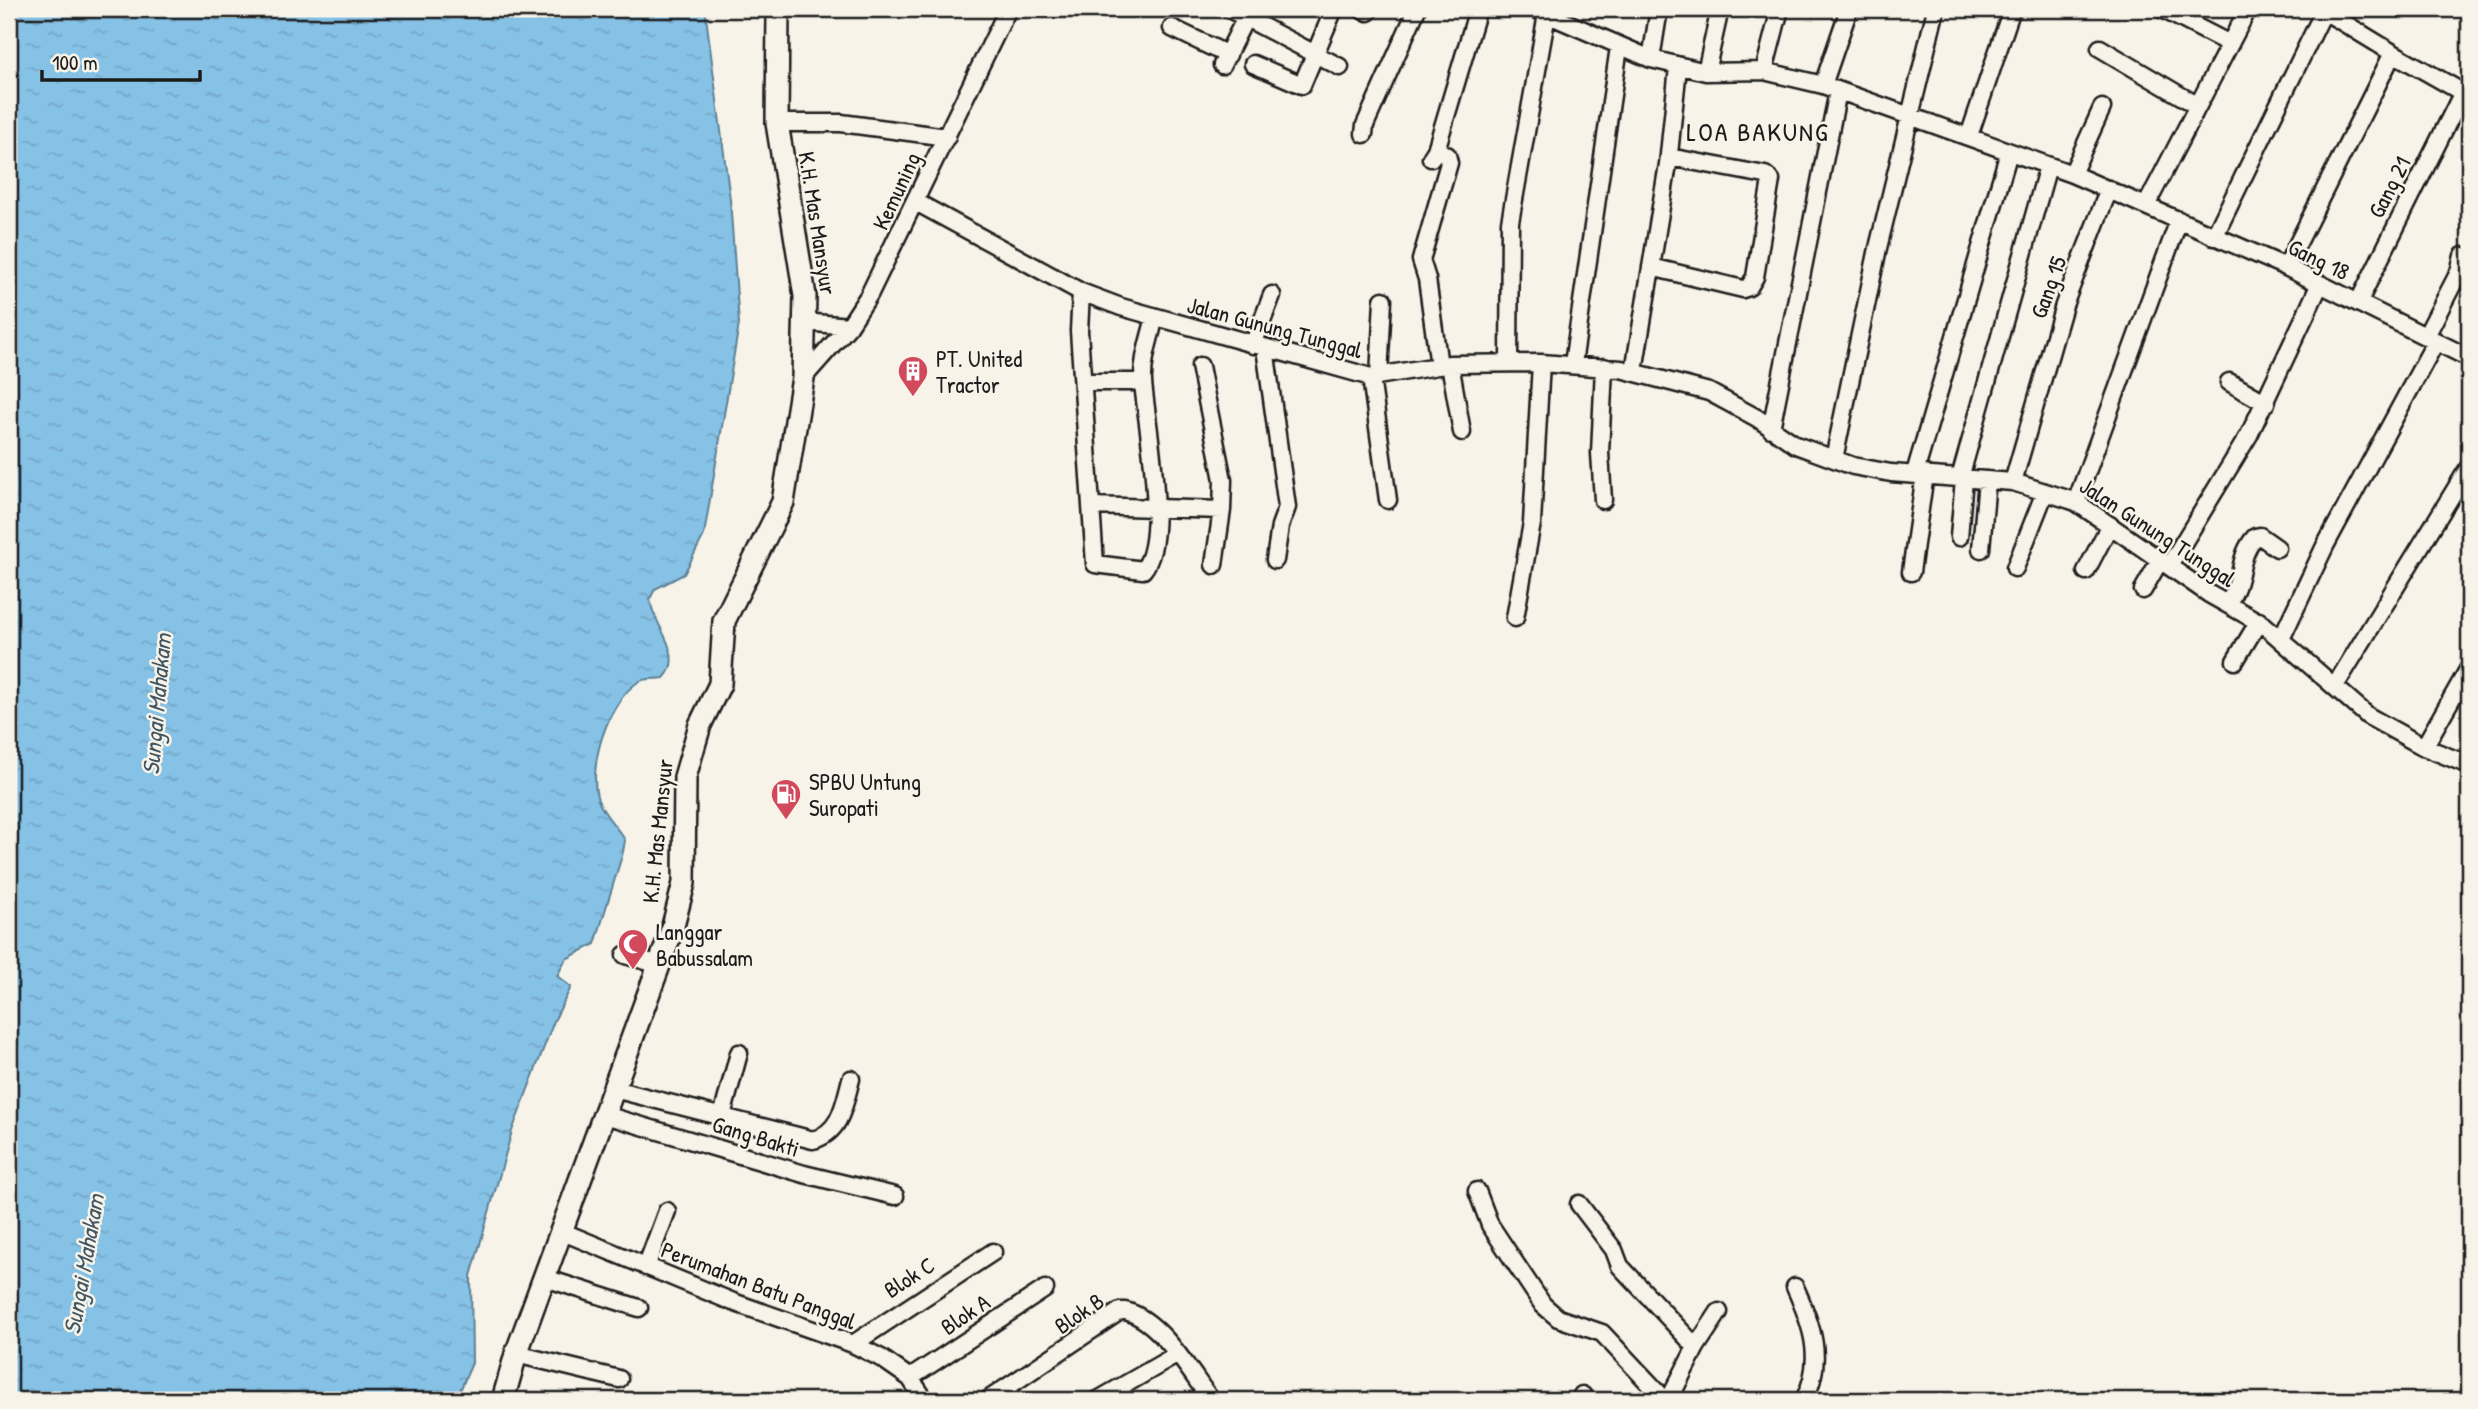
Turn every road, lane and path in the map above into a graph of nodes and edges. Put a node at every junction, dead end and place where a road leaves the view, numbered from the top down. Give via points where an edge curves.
1 (778, 9) edge
2 (1009, 9) edge
3 (1229, 9) edge
4 (1334, 9) edge
5 (1418, 9) edge
6 (1478, 9) edge
7 (1659, 9) edge
8 (1720, 9) edge
9 (1780, 9) edge
10 (1849, 9) edge
11 (1936, 9) edge
12 (2012, 9) edge
13 (2162, 9) edge
14 (2248, 9) edge
15 (2323, 10) edge
16 (1541, 11) edge
17 (1248, 14) edge
18 (1565, 16) edge
19 (1172, 28) dead end
20 (2230, 44) junction
21 (1619, 47) junction
22 (2100, 48) dead end
23 (2393, 53) junction
24 (1315, 57) junction
25 (1651, 60) junction
26 (1253, 64) dead end
27 (1340, 67) dead end
28 (1678, 67) junction
29 (1764, 71) junction
30 (1706, 72) junction
31 (1830, 88) junction
32 (2466, 94) edge
33 (2198, 106) junction
34 (2102, 108) dead end
35 (1908, 115) junction
36 (777, 123) junction
37 (1364, 134) dead end
38 (1969, 136) junction
39 (947, 137) junction
40 (2010, 152) junction
41 (1669, 157) junction
42 (2048, 166) junction
43 (2072, 174) junction
44 (2109, 189) junction
45 (916, 202) junction
46 (2147, 204) junction
47 (2179, 220) junction
48 (2214, 237) junction
49 (2463, 256) dead end
50 (1651, 267) junction
51 (2286, 267) junction
52 (2320, 284) junction
53 (1081, 292) junction
54 (1272, 295) dead end
55 (1383, 300) dead end
56 (2358, 303) junction
57 (1155, 317) junction
58 (804, 322) junction
59 (849, 326) junction
60 (2431, 339) junction
61 (1259, 347) junction
62 (2469, 358) edge
63 (1509, 363) junction
64 (1541, 363) junction
65 (1573, 364) junction
66 (1444, 365) junction
67 (1200, 366) dead end
68 (1604, 367) junction
69 (1634, 372) junction
70 (1375, 377) junction
71 (803, 378) junction
72 (1083, 382) junction
73 (1143, 382) junction
74 (2229, 382) dead end
75 (2266, 403) junction
76 (1772, 429) junction
77 (1462, 432) dead end
78 (1834, 459) junction
79 (2469, 467) edge
80 (1920, 473) junction
81 (1962, 479) junction
82 (1987, 480) junction
83 (2013, 482) junction
84 (2046, 492) junction
85 (1388, 500) dead end
86 (1603, 500) dead end
87 (2076, 502) junction
88 (1091, 506) junction
89 (1155, 507) junction
90 (1222, 510) junction
91 (2110, 525) junction
92 (1959, 537) dead end
93 (2277, 548) dead end
94 (1981, 549) dead end
95 (1275, 560) dead end
96 (2164, 563) junction
97 (1214, 565) dead end
98 (2015, 568) dead end
99 (2086, 571) dead end
100 (1911, 572) dead end
101 (2143, 590) dead end
102 (2227, 604) junction
103 (1516, 618) dead end
104 (2259, 621) junction
105 (2281, 639) junction
106 (2235, 661) dead end
107 (2469, 668) edge
108 (2335, 686) junction
109 (2424, 747) junction
110 (2469, 765) edge
111 (625, 956) dead end
112 (660, 965) junction
113 (739, 1053) dead end
114 (851, 1079) dead end
115 (614, 1089) junction
116 (605, 1115) junction
117 (722, 1116) junction
118 (1477, 1191) dead end
119 (895, 1196) dead end
120 (1579, 1204) dead end
121 (667, 1211) dead end
122 (563, 1232) junction
123 (993, 1252) dead end
124 (646, 1267) junction
125 (545, 1278) junction
126 (1795, 1287) dead end
127 (1045, 1289) dead end
128 (639, 1308) dead end
129 (1719, 1312) dead end
130 (853, 1344) junction
131 (1696, 1347) junction
132 (516, 1354) junction
133 (1178, 1354) junction
134 (910, 1378) junction
135 (619, 1379) dead end
136 (503, 1400) edge
137 (925, 1400) edge
138 (988, 1400) edge
139 (1098, 1400) edge
140 (1207, 1400) edge
141 (1667, 1400) edge
142 (1804, 1400) edge

1 - 36 main road, K.H. Mas Mansyur
2 - 39 street, Kemuning
3 - 17 street
4 - 24 street
5 - 37 street
6 - 66 street via 1434,154 1447,155 1449,163 1421,260
7 - 25 street
8 - 30 street
9 - 29 street
10 - 31 street
11 - 35 street
12 - 38 street
13 - 20 street
14 - 20 street
15 - 23 street
15 - 48 street
16 - 18 street, Gang 18
16 - 63 street via 1510,222
17 - 19 street via 1225,60
17 - 24 street
18 - 21 street, Gang 18
20 - 33 street
21 - 25 street, Gang 18
21 - 65 street
22 - 33 street
23 - 32 street
23 - 51 street
24 - 26 street via 1302,85
24 - 27 street
25 - 28 street, Gang 18
28 - 30 street, Gang 18
28 - 41 street
29 - 30 street, Gang 18
29 - 31 street, Gang 18
31 - 35 street, Gang 18
31 - 76 street
32 - 56 street, Gang 21
33 - 46 street
34 - 43 street
35 - 38 street, Gang 18
35 - 78 street
36 - 39 street via 841,123
36 - 58 main road, K.H. Mas Mansyur via 799,249
38 - 40 street, Gang 18
39 - 45 street, Kemuning
40 - 42 street, Gang 18
40 - 80 street
41 - 50 street
41 - 50 street via 1765,175 1771,180 1755,276 1749,287
42 - 43 street, Gang 18
42 - 81 street
43 - 44 street, Gang 18
44 - 46 street, Gang 18
44 - 83 street, Gang 15 via 2064,305
45 - 53 street, Jalan Gunung Tunggal
45 - 59 street, Kemuning
46 - 47 street, Gang 18
47 - 48 street, Gang 18
47 - 87 street
48 - 51 street, Gang 18
49 - 60 street via 2435,314
50 - 69 street
51 - 52 street, Gang 18
52 - 56 street, Gang 18
52 - 75 street
53 - 57 street, Jalan Gunung Tunggal
53 - 72 street
54 - 61 street
55 - 70 street
56 - 60 street, Gang 18
57 - 61 street, Jalan Gunung Tunggal
57 - 73 street
58 - 59 street
58 - 71 main road, K.H. Mas Mansyur
59 - 71 street, Kemuning
60 - 62 street, Gang 18
60 - 105 street
61 - 70 street, Jalan Gunung Tunggal
61 - 95 street via 1287,507 1279,526
63 - 64 street, Jalan Gunung Tunggal
63 - 66 street, Jalan Gunung Tunggal
64 - 65 street, Jalan Gunung Tunggal
64 - 103 street via 1532,523
65 - 68 street, Jalan Gunung Tunggal
66 - 70 street, Jalan Gunung Tunggal
66 - 77 street
67 - 90 street via 1223,480
68 - 69 street, Jalan Gunung Tunggal
68 - 86 street
69 - 76 street, Jalan Gunung Tunggal via 1709,392
70 - 85 street
71 - 112 main road, K.H. Mas Mansyur via 783,502 724,621 720,684 700,725 685,777 684,883
72 - 73 street
72 - 88 street
73 - 89 street
74 - 75 street
75 - 96 street
76 - 78 street, Jalan Gunung Tunggal via 1796,445
78 - 80 street, Jalan Gunung Tunggal via 1853,467
79 - 108 street
80 - 81 street, Jalan Gunung Tunggal
80 - 100 street
81 - 82 street, Jalan Gunung Tunggal
81 - 92 street
82 - 83 street, Jalan Gunung Tunggal
82 - 94 street
83 - 84 street, Jalan Gunung Tunggal
84 - 87 street, Jalan Gunung Tunggal
84 - 98 street
87 - 91 street, Jalan Gunung Tunggal
88 - 89 street
88 - 89 street via 1096,564 1143,570 1153,541
89 - 90 street
90 - 97 street
91 - 96 street, Jalan Gunung Tunggal
91 - 99 street
93 - 102 street via 2255,537 2244,554 2239,586
96 - 101 street
96 - 102 street, Jalan Gunung Tunggal
102 - 104 street, Jalan Gunung Tunggal
104 - 105 street, Jalan Gunung Tunggal
104 - 106 street
105 - 108 street, Jalan Gunung Tunggal
107 - 109 street
108 - 109 street, Jalan Gunung Tunggal via 2368,716
109 - 110 street, Jalan Gunung Tunggal
111 - 112 street
112 - 115 main road, K.H. Mas Mansyur
113 - 117 street
114 - 117 street via 839,1121 827,1136 813,1140 796,1137
115 - 116 main road, K.H. Mas Mansyur
115 - 117 street
116 - 119 street, Gang Bakti
116 - 122 main road, K.H. Mas Mansyur
118 - 141 street via 1496,1235 1543,1305 1558,1318 1602,1332
120 - 131 street via 1614,1250 1620,1266
121 - 124 street
122 - 124 street, Perumahan Batu Panggal
122 - 125 main road, K.H. Mas Mansyur
123 - 130 street, Blok C
124 - 130 street, Perumahan Batu Panggal
125 - 128 street
125 - 132 main road, K.H. Mas Mansyur
126 - 142 street via 1816,1342
127 - 134 street, Blok A
129 - 131 street
130 - 134 street, Perumahan Batu Panggal
131 - 141 street
132 - 135 street
132 - 136 main road, K.H. Mas Mansyur
133 - 138 street, Blok B via 1149,1325 1120,1311
133 - 139 street
133 - 140 street, Blok B
134 - 137 street, Perumahan Batu Panggal

